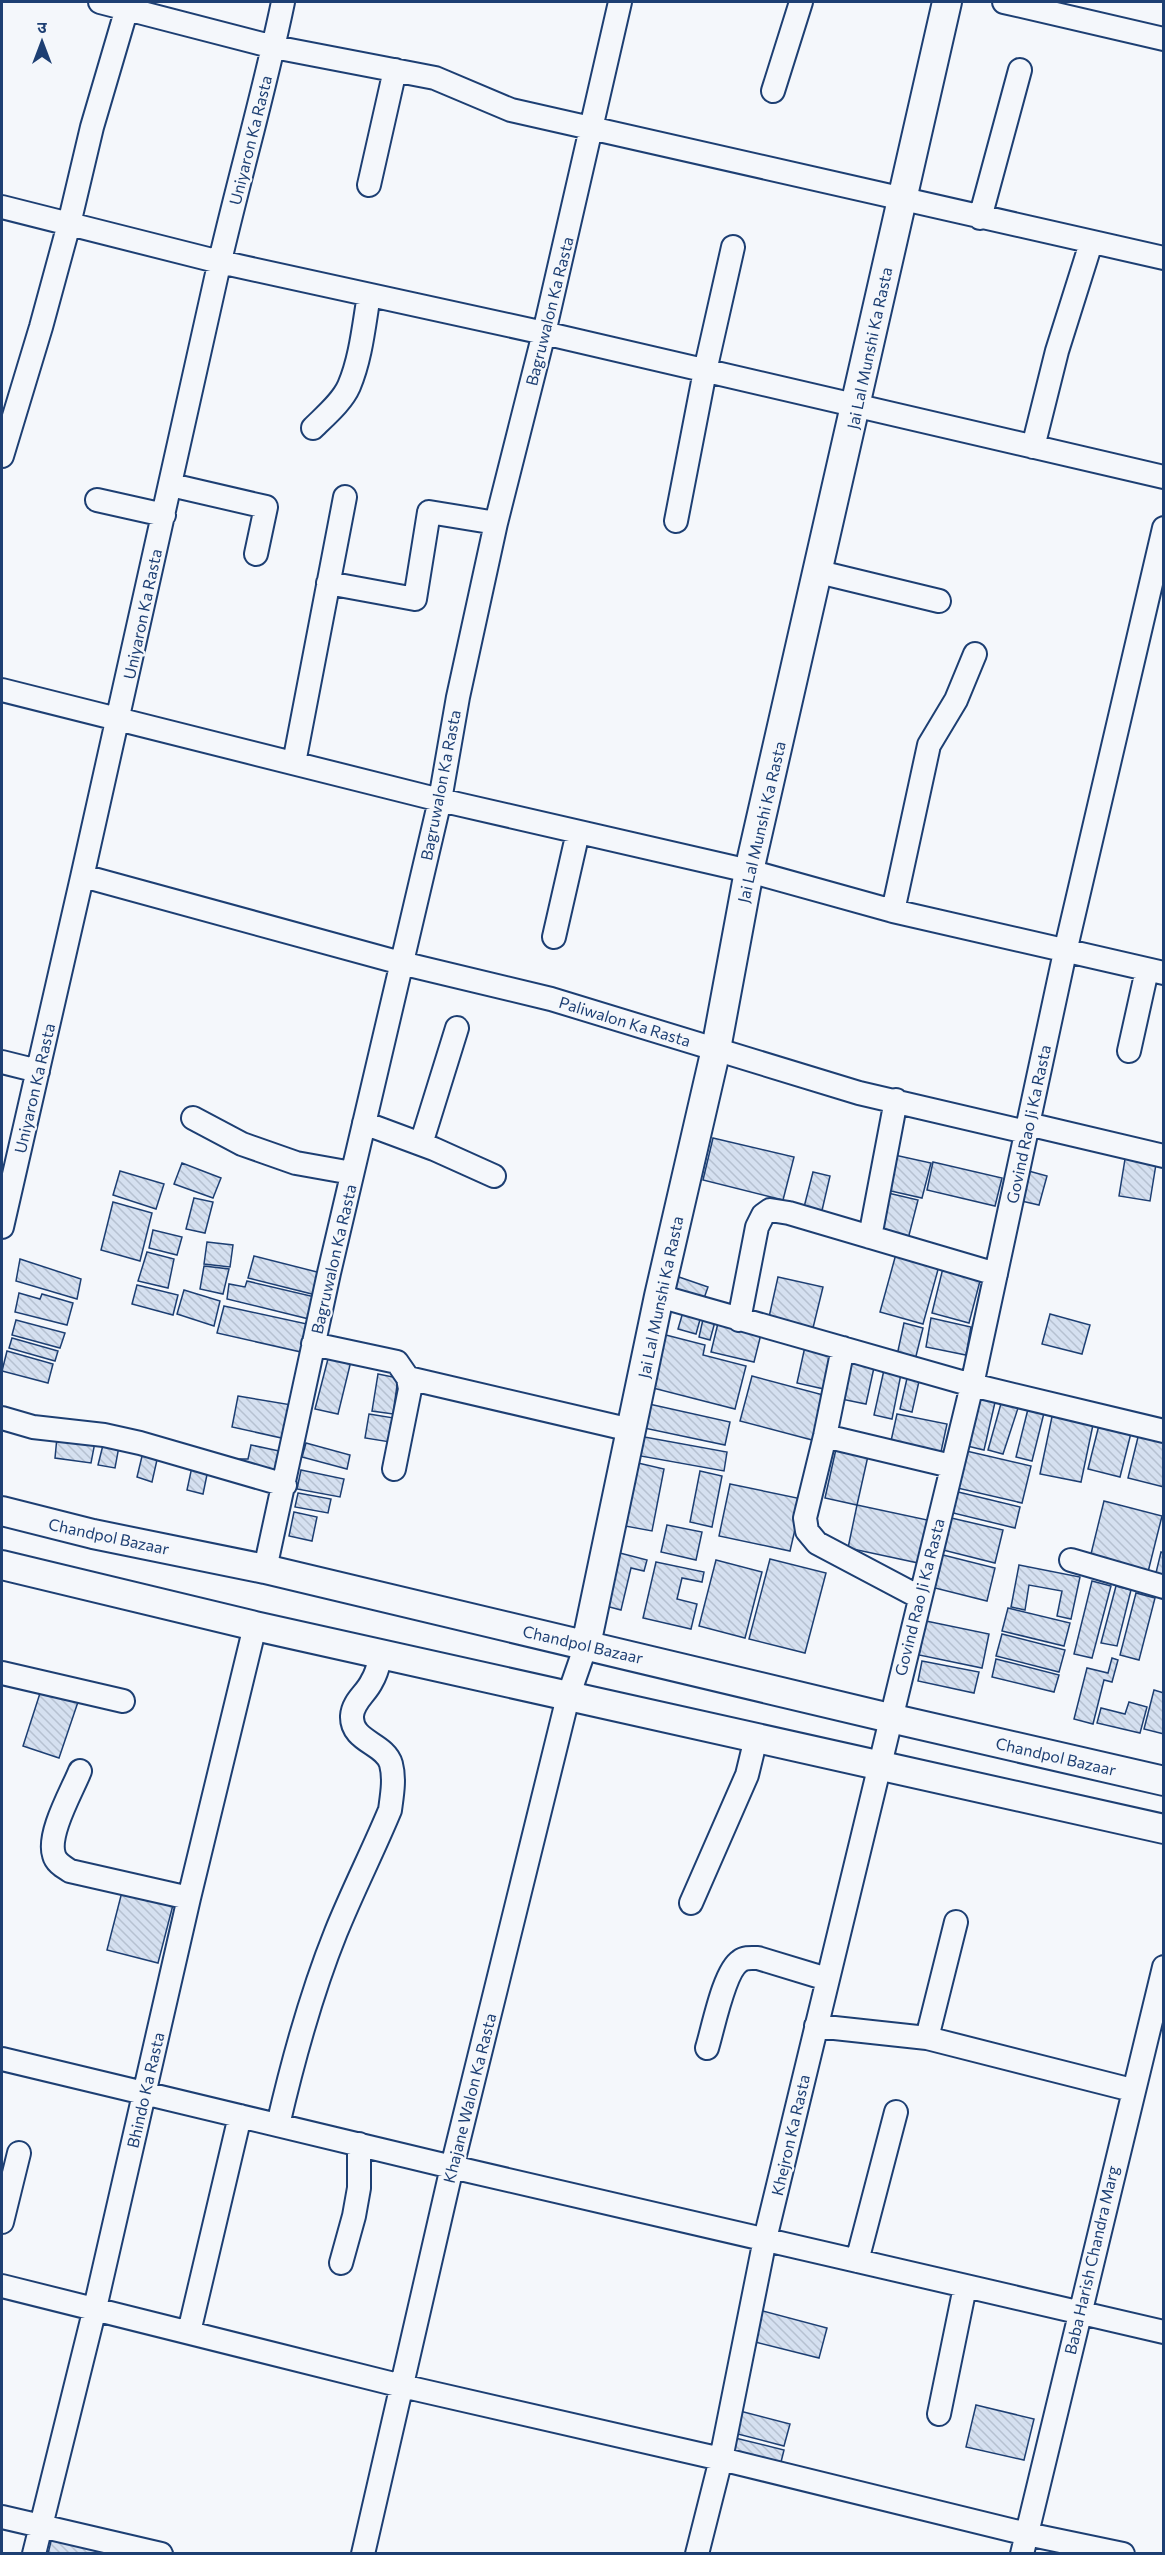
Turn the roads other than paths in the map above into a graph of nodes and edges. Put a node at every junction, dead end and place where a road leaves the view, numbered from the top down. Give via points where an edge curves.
1 (100, 2) edge
2 (283, 2) edge
3 (620, 2) edge
4 (801, 2) edge
5 (947, 2) edge
6 (1004, 2) edge
7 (133, 7) edge
8 (1164, 39) edge
9 (274, 47) junction
10 (395, 70) junction
11 (1020, 70) dead end
12 (773, 91) dead end
13 (592, 129) junction
14 (369, 185) dead end
15 (902, 199) junction
16 (2, 207) edge
17 (980, 218) junction
18 (69, 224) junction
19 (1091, 243) junction
20 (734, 247) dead end
21 (1164, 258) edge
22 (220, 262) junction
23 (369, 295) junction
24 (544, 333) junction
25 (705, 371) junction
26 (857, 406) junction
27 (313, 428) dead end
28 (1033, 447) junction
29 (2, 456) edge
30 (1164, 477) edge
31 (171, 485) junction
32 (345, 497) dead end
33 (97, 500) dead end
34 (164, 515) junction
35 (676, 521) dead end
36 (496, 523) junction
37 (1164, 528) edge
38 (256, 554) dead end
39 (819, 572) junction
40 (328, 583) junction
41 (939, 601) dead end
42 (975, 654) dead end
43 (2, 690) edge
44 (119, 720) junction
45 (294, 764) junction
46 (440, 800) junction
47 (578, 832) junction
48 (749, 871) junction
49 (83, 876) junction
50 (894, 911) junction
51 (554, 937) dead end
52 (1065, 952) junction
53 (400, 963) junction
54 (1155, 972) edge
55 (457, 1028) dead end
56 (716, 1049) junction
57 (1129, 1051) dead end
58 (2, 1062) edge
59 (38, 1071) junction
60 (896, 1100) junction
61 (193, 1118) dead end
62 (364, 1123) junction
63 (1026, 1132) junction
64 (421, 1144) junction
65 (1164, 1156) edge
66 (352, 1173) junction
67 (494, 1176) dead end
68 (2, 1227) edge
69 (870, 1237) junction
70 (996, 1274) junction
71 (659, 1296) junction
72 (739, 1320) junction
73 (313, 1344) junction
74 (843, 1348) junction
75 (408, 1378) junction
76 (972, 1385) junction
77 (2, 1418) edge
78 (631, 1430) junction
79 (1164, 1431) edge
80 (825, 1436) junction
81 (951, 1466) junction
82 (394, 1469) dead end
83 (285, 1485) junction
84 (2, 1511) edge
85 (1071, 1560) dead end
86 (2, 1565) edge
87 (265, 1569) junction
88 (1164, 1587) edge
89 (920, 1596) junction
90 (255, 1626) junction
91 (586, 1645) junction
92 (381, 1655) junction
93 (2, 1673) edge
94 (568, 1697) junction
95 (123, 1701) dead end
96 (890, 1718) junction
97 (756, 1738) junction
98 (881, 1766) junction
99 (81, 1771) dead end
100 (1164, 1781) edge
101 (1164, 1829) edge
102 (189, 1898) junction
103 (691, 1903) dead end
104 (957, 1922) dead end
105 (1164, 1967) edge
106 (828, 1979) junction
107 (816, 2026) junction
108 (927, 2038) junction
109 (708, 2048) dead end
110 (2, 2059) edge
111 (1132, 2090) junction
112 (144, 2092) junction
113 (896, 2112) dead end
114 (240, 2116) junction
115 (278, 2125) junction
116 (359, 2144) junction
117 (19, 2153) dead end
118 (452, 2167) junction
119 (2, 2223) edge
120 (765, 2239) junction
121 (857, 2261) junction
122 (341, 2263) dead end
123 (2, 2286) edge
124 (965, 2287) junction
125 (95, 2308) junction
126 (1078, 2314) junction
127 (189, 2332) junction
128 (1164, 2332) edge
129 (402, 2386) junction
130 (939, 2414) dead end
131 (721, 2459) junction
132 (2, 2517) edge
133 (40, 2525) junction
134 (1024, 2544) edge
135 (110, 2548) edge
136 (34, 2553) edge
137 (161, 2553) edge
138 (363, 2553) edge
139 (697, 2553) edge
140 (1123, 2553) edge

1 - 7 street
2 - 9 street, Uniyaron Ka Rasta
3 - 13 street, Bagruwalon Ka Rasta
4 - 12 street
5 - 15 main road, Jai Lal Munshi Ka Rasta
6 - 8 street
7 - 9 street
7 - 18 street via 92,127
9 - 10 street
9 - 22 street, Uniyaron Ka Rasta
10 - 13 street via 435,78 511,110
10 - 14 street
11 - 17 street
13 - 15 street
13 - 24 street, Bagruwalon Ka Rasta
15 - 17 street
15 - 26 main road, Jai Lal Munshi Ka Rasta
16 - 18 street
17 - 19 street
18 - 22 street
18 - 29 street
19 - 21 street
19 - 28 street via 1057,351
20 - 25 street
22 - 23 street
22 - 31 street, Uniyaron Ka Rasta
23 - 24 street
23 - 27 street via 349,387
24 - 25 street
24 - 36 street, Bagruwalon Ka Rasta
25 - 26 street
25 - 35 street
26 - 28 street
26 - 39 main road, Jai Lal Munshi Ka Rasta
28 - 30 street
31 - 34 street, Uniyaron Ka Rasta
31 - 38 street via 266,507
32 - 40 street
33 - 34 street
34 - 44 street, Uniyaron Ka Rasta
36 - 40 street via 429,512 415,599
36 - 46 street, Bagruwalon Ka Rasta
37 - 52 street, Govind Rao Ji Ka Rasta
39 - 41 street
39 - 48 main road, Jai Lal Munshi Ka Rasta
40 - 45 street
42 - 50 street via 956,700 929,746
43 - 44 street
44 - 45 street
44 - 49 street, Uniyaron Ka Rasta
45 - 46 street
46 - 47 street
46 - 53 street, Bagruwalon Ka Rasta
47 - 48 street
47 - 51 street
48 - 50 street
48 - 56 main road, Jai Lal Munshi Ka Rasta
49 - 53 street, Paliwalon Ka Rasta
49 - 59 street, Uniyaron Ka Rasta
50 - 52 street
52 - 54 street
52 - 63 street, Govind Rao Ji Ka Rasta
53 - 56 street, Paliwalon Ka Rasta via 551,999
53 - 62 street, Bagruwalon Ka Rasta
54 - 57 street
55 - 64 street
56 - 60 street, Paliwalon Ka Rasta via 860,1093
56 - 71 main road, Jai Lal Munshi Ka Rasta
58 - 59 street
59 - 68 street, Uniyaron Ka Rasta
60 - 63 street, Paliwalon Ka Rasta
60 - 69 street
61 - 66 street via 242,1143 296,1163
62 - 64 street
62 - 66 street, Bagruwalon Ka Rasta
63 - 65 street, Paliwalon Ka Rasta via 1032,1125
63 - 70 street, Govind Rao Ji Ka Rasta
64 - 67 street
66 - 73 street, Bagruwalon Ka Rasta
69 - 70 street
69 - 72 street via 770,1210 757,1227
70 - 76 street, Govind Rao Ji Ka Rasta
71 - 72 street
71 - 78 main road, Jai Lal Munshi Ka Rasta
72 - 74 street
73 - 75 street via 397,1362
73 - 83 street, Bagruwalon Ka Rasta
74 - 76 street
74 - 80 street
75 - 78 street
75 - 82 street via 410,1389
76 - 79 street
76 - 81 street, Govind Rao Ji Ka Rasta
77 - 83 street via 33,1427 140,1443
78 - 91 main road, Jai Lal Munshi Ka Rasta
80 - 81 street
80 - 89 street via 805,1518 807,1531 817,1543
81 - 89 street, Govind Rao Ji Ka Rasta
83 - 87 street, Bagruwalon Ka Rasta
84 - 87 main road, Chandpol Bazaar
85 - 88 street
86 - 90 main road
87 - 91 main road, Chandpol Bazaar
89 - 96 street, Govind Rao Ji Ka Rasta
90 - 92 main road
90 - 102 street, Bhindo Ka Rasta
91 - 94 street, Khajane Walon Ka Rasta
91 - 96 main road, Chandpol Bazaar
92 - 94 main road
92 - 115 street via 373,1680 355,1703 352,1715 359,1735 381,1750 390,1762 390,1810 321,1972
93 - 95 street
94 - 97 main road
94 - 118 street, Khajane Walon Ka Rasta
96 - 98 street, Khejron Ka Rasta
96 - 100 main road, Chandpol Bazaar
97 - 98 main road
97 - 103 street via 747,1775
98 - 101 main road
98 - 106 street, Khejron Ka Rasta
99 - 102 street via 54,1833 53,1855 59,1864 70,1871
102 - 112 street, Bhindo Ka Rasta
104 - 108 street
105 - 111 street, Baba Harish Chandra Marg
106 - 107 street, Khejron Ka Rasta
106 - 109 street via 758,1958 738,1962 729,1974
107 - 108 street
107 - 120 street, Khejron Ka Rasta
108 - 111 street
110 - 112 street
111 - 126 street, Baba Harish Chandra Marg
112 - 114 street
112 - 125 street, Bhindo Ka Rasta
113 - 121 street
114 - 115 street
114 - 127 street
115 - 116 street
116 - 118 street
116 - 122 street via 359,2188
117 - 119 street
118 - 120 street
118 - 129 street, Khajane Walon Ka Rasta
120 - 121 street
120 - 131 street, Khejron Ka Rasta
121 - 124 street
123 - 125 street
124 - 126 street
124 - 130 street
125 - 127 street
125 - 133 street, Bhindo Ka Rasta
126 - 128 street
126 - 134 street, Baba Harish Chandra Marg
127 - 129 street
129 - 131 street
129 - 138 street, Khajane Walon Ka Rasta
131 - 134 street
131 - 139 street, Khejron Ka Rasta
132 - 133 street
133 - 135 street
133 - 136 street, Bhindo Ka Rasta
134 - 140 street
135 - 137 street

